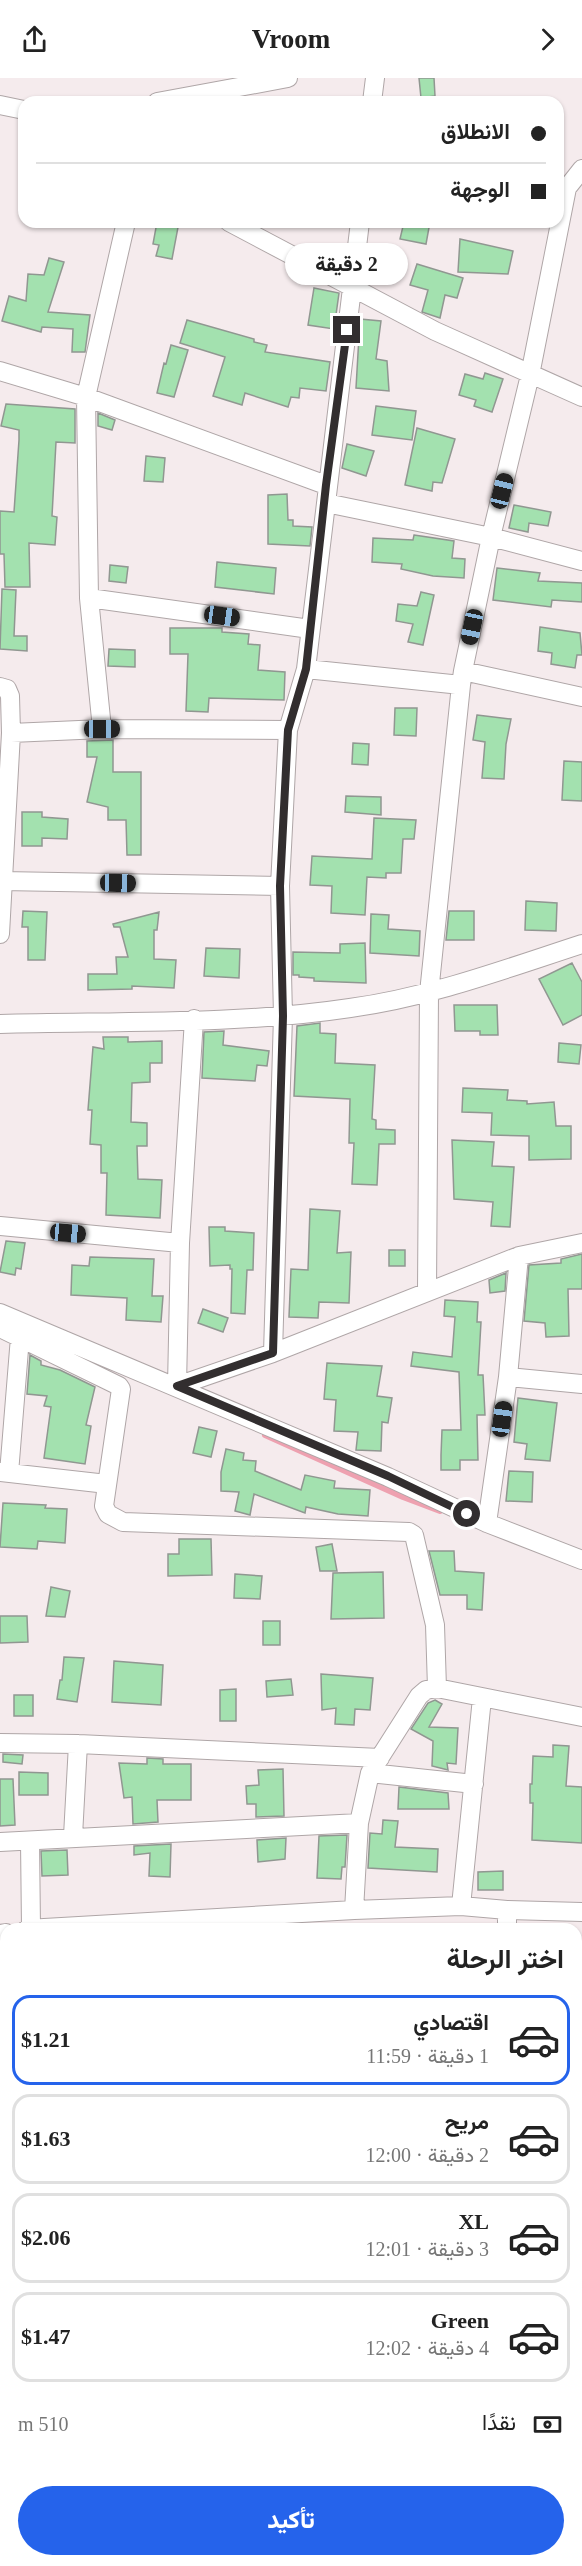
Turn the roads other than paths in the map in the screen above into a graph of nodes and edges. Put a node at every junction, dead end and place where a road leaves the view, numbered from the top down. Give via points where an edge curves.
1 (288, 78) edge
2 (375, 78) edge
3 (212, 85) edge
4 (176, 96) edge
5 (373, 96) edge
6 (0, 105) edge
7 (18, 109) edge
8 (582, 169) edge
9 (564, 203) edge
10 (125, 228) edge
11 (241, 228) edge
12 (359, 228) edge
13 (559, 228) edge
14 (353, 286) junction
15 (0, 371) edge
16 (530, 375) junction
17 (86, 397) junction
18 (582, 397) edge
19 (326, 485) junction
20 (326, 503) junction
21 (491, 537) junction
22 (582, 561) edge
23 (89, 598) junction
24 (310, 629) junction
25 (306, 669) junction
26 (462, 679) junction
27 (0, 687) edge
28 (582, 698) edge
29 (102, 729) junction
30 (288, 730) junction
31 (11, 733) junction
32 (2, 881) junction
33 (280, 886) junction
34 (0, 934) edge
35 (582, 944) edge
36 (429, 993) junction
37 (283, 1016) junction
38 (194, 1019) junction
39 (0, 1024) edge
40 (0, 1226) edge
41 (180, 1243) junction
42 (582, 1243) edge
43 (519, 1257) junction
44 (427, 1292) junction
45 (0, 1313) edge
46 (0, 1328) edge
47 (20, 1337) junction
48 (273, 1353) junction
49 (508, 1377) junction
50 (582, 1384) edge
51 (177, 1386) junction
52 (4, 1473) edge
53 (107, 1484) junction
54 (487, 1523) junction
55 (582, 1560) edge
56 (437, 1688) junction
57 (482, 1698) junction
58 (582, 1716) edge
59 (0, 1743) edge
60 (78, 1744) junction
61 (375, 1766) junction
62 (474, 1784) junction
63 (359, 1823) junction
64 (73, 1836) junction
65 (30, 1841) junction
66 (0, 1842) edge
67 (461, 1906) junction
68 (354, 1910) junction
69 (507, 1910) junction
70 (582, 1912) edge
71 (31, 1923) edge
72 (121, 1923) edge
73 (507, 1923) edge

1 - 3 street
2 - 5 street
3 - 4 street
6 - 7 street
8 - 9 street via 567,188
10 - 17 street
11 - 14 street
12 - 14 street
13 - 16 street
14 - 16 street via 435,331
14 - 19 street
15 - 17 street
16 - 18 street
16 - 21 street
17 - 19 street
17 - 23 street
19 - 20 street
20 - 21 street
20 - 24 street
21 - 22 street
21 - 26 street
23 - 24 street
23 - 29 street
24 - 25 street
25 - 26 street
25 - 30 street
26 - 28 street
26 - 36 street
27 - 31 street via 7,689 10,696
29 - 30 street
29 - 31 street
30 - 33 street
31 - 32 street
32 - 33 street
32 - 34 street
33 - 37 street
35 - 36 street
36 - 37 street
36 - 44 street
37 - 38 street
37 - 48 street
38 - 39 street
38 - 41 street
40 - 41 street
41 - 51 street
42 - 43 street
43 - 44 street
43 - 49 street
44 - 48 street
45 - 51 street
46 - 47 street
47 - 52 street
47 - 53 street via 121,1389
48 - 51 street
49 - 50 street
49 - 54 street
51 - 54 street
52 - 53 street
53 - 56 street via 104,1506 108,1514 123,1522 414,1535 435,1625
54 - 55 street
56 - 57 street
56 - 61 street via 419,1696
57 - 58 street
57 - 62 street
59 - 60 street
60 - 61 street
60 - 64 street
61 - 62 street
61 - 63 street
62 - 67 street
63 - 64 street
63 - 68 street
64 - 65 street
65 - 66 street
65 - 71 street
67 - 68 street
67 - 69 street
68 - 72 street
69 - 70 street
69 - 73 street

